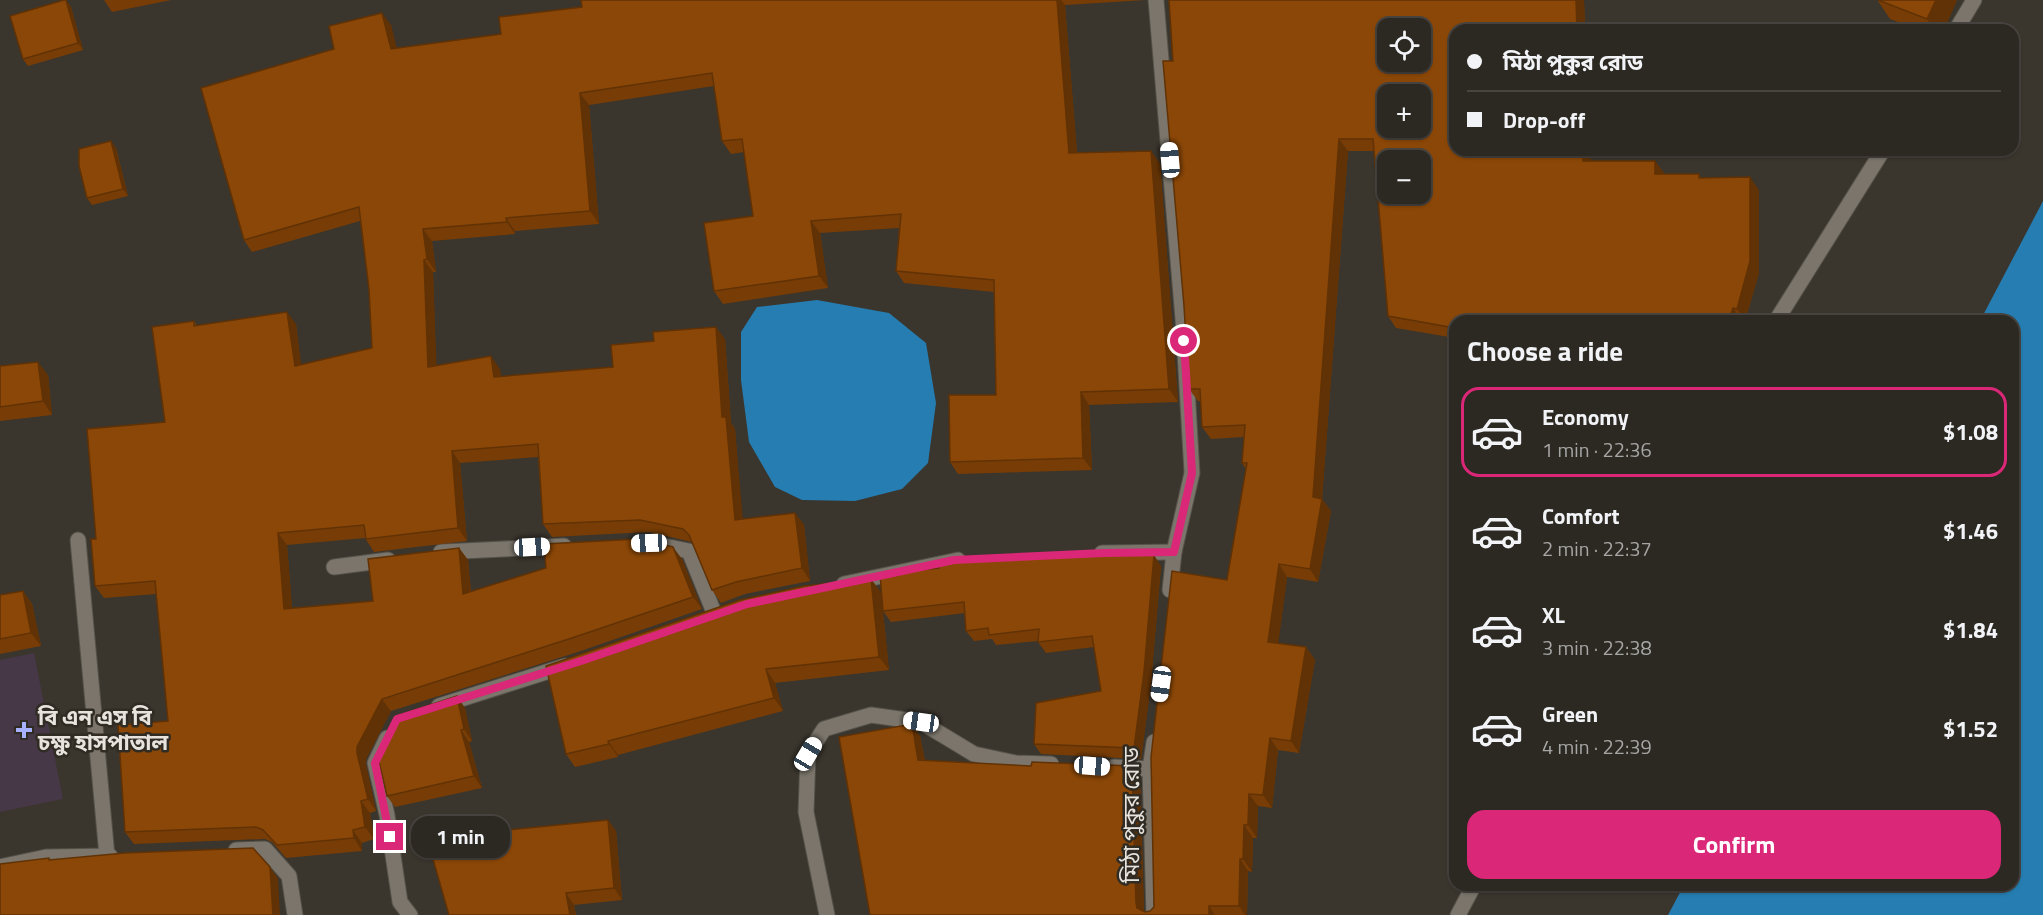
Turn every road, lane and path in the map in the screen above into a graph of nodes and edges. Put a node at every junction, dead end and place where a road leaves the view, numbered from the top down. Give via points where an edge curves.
1 (1156, 0) edge
2 (1974, 0) edge
3 (1960, 24) edge
4 (1879, 156) edge
5 (1780, 315) edge
6 (78, 540) dead end
7 (638, 543) edge
8 (574, 545) edge
9 (1174, 552) junction
10 (431, 554) edge
11 (1081, 554) edge
12 (400, 559) edge
13 (977, 559) edge
14 (334, 567) dead end
15 (827, 587) edge
16 (1169, 607) edge
17 (715, 615) edge
18 (584, 660) edge
19 (430, 709) edge
20 (1156, 727) edge
21 (393, 728) edge
22 (1061, 764) edge
23 (1094, 766) edge
24 (1150, 769) junction
25 (220, 851) edge
26 (129, 855) edge
27 (106, 856) junction
28 (0, 867) edge
29 (1471, 891) edge
30 (295, 915) edge
31 (410, 915) edge
32 (827, 915) edge
33 (1154, 915) edge
34 (1458, 915) edge

1 - 9 street via 1192,473
2 - 3 street
4 - 5 street
6 - 27 street
7 - 17 street via 689,551
8 - 10 street
9 - 11 street
9 - 16 street
12 - 14 street
13 - 15 street via 954,560
18 - 19 street
20 - 24 street, মিঠা পুকুর রোড
21 - 31 street via 375,763 400,902
22 - 32 street via 1016,763 974,754 921,722 871,715 824,729 808,754 806,812
23 - 24 street
24 - 33 street, মিঠা পুকুর রোড
25 - 30 street via 265,849 289,876
26 - 27 street
27 - 28 street via 46,858
29 - 34 street

